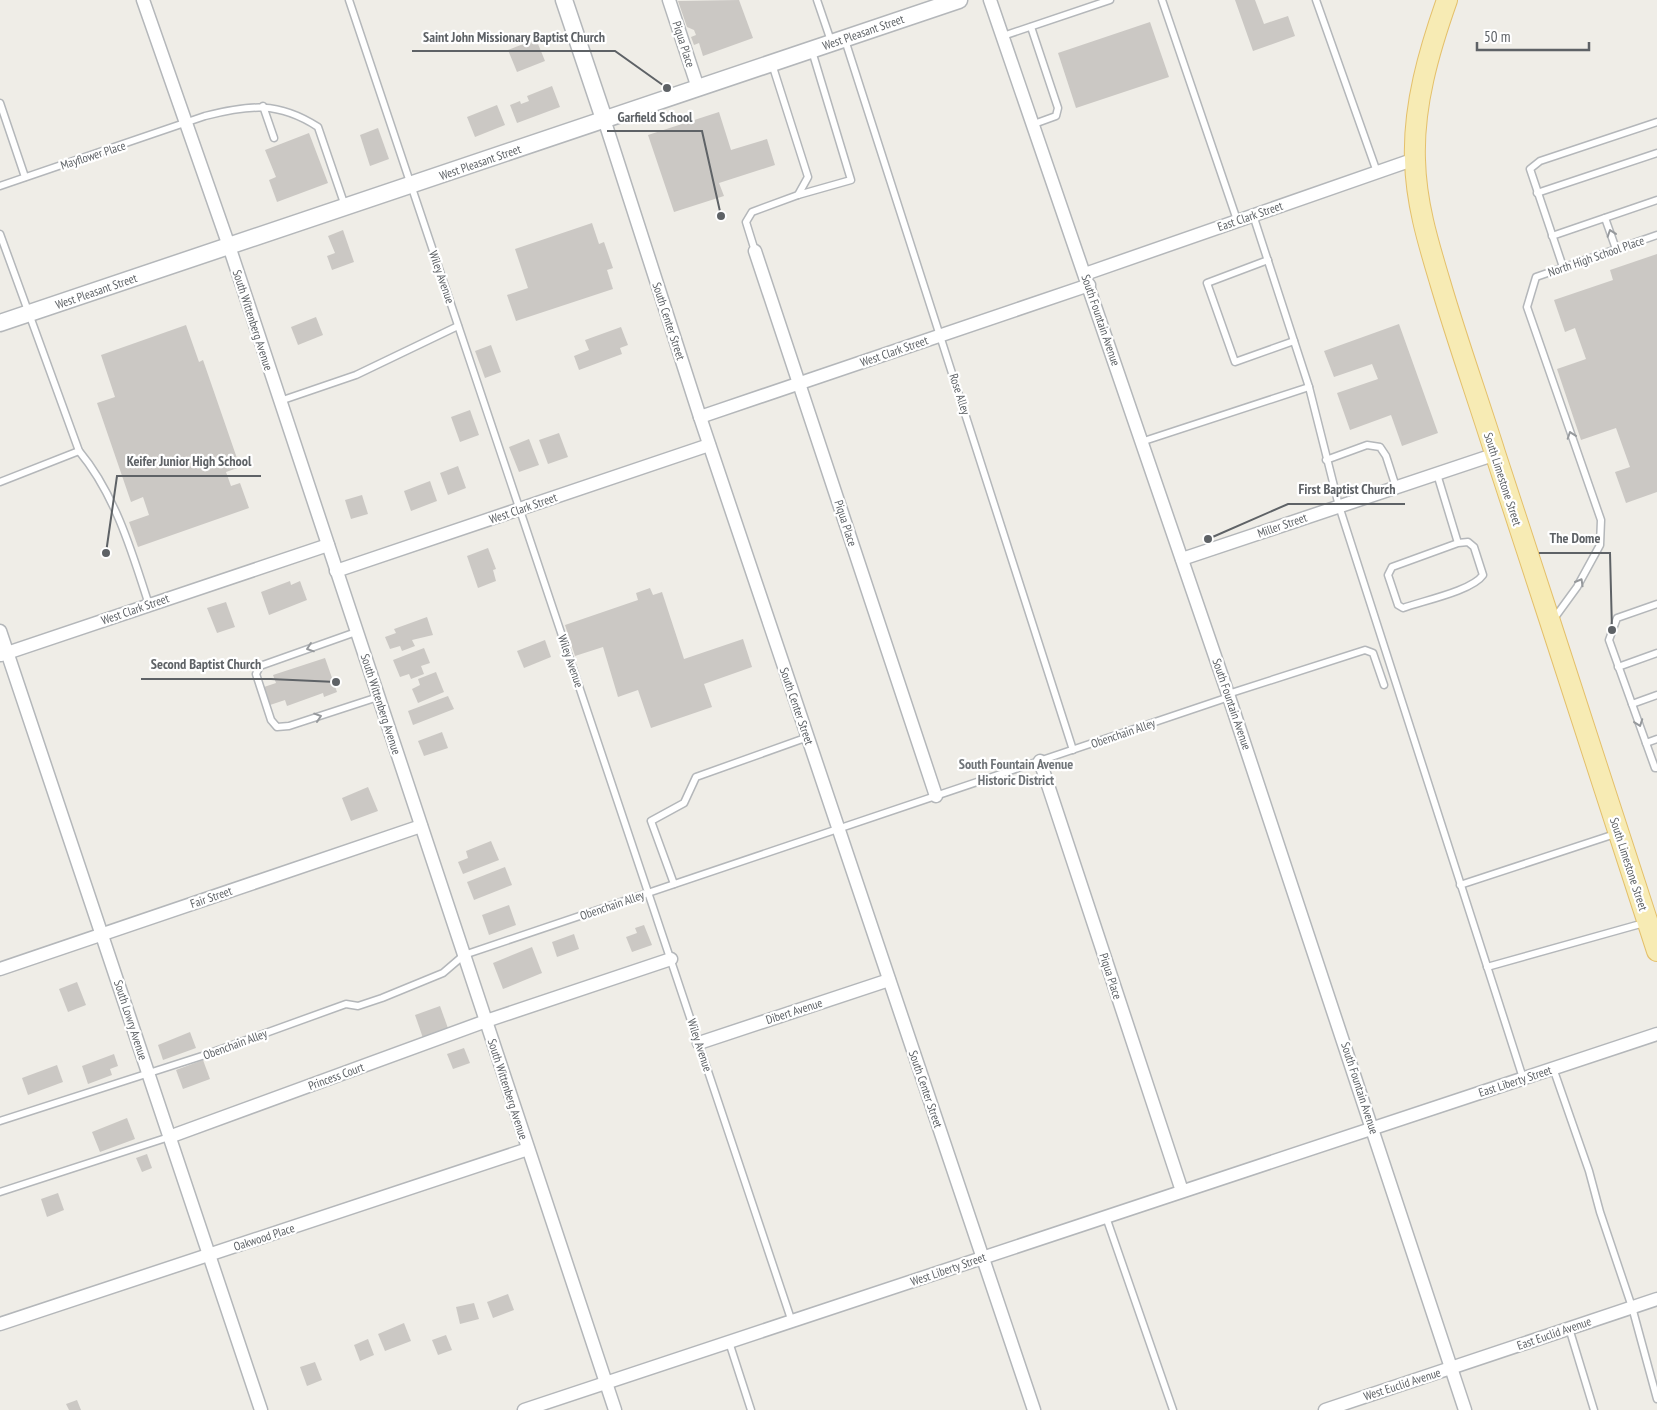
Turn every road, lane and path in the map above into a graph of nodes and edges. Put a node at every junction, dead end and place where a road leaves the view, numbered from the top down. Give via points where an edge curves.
1 (349, 0) edge
2 (564, 0) edge
3 (669, 0) edge
4 (817, 0) edge
5 (960, 0) edge
6 (990, 0) edge
7 (1110, 0) edge
8 (1162, 0) edge
9 (1316, 0) edge
10 (1447, 0) edge
11 (146, 1) edge
12 (1030, 27) junction
13 (1003, 36) junction
14 (838, 41) junction
15 (811, 50) junction
16 (772, 63) junction
17 (698, 88) junction
18 (0, 103) edge
19 (263, 106) junction
20 (604, 119) junction
21 (1657, 122) edge
22 (186, 124) junction
23 (1034, 124) junction
24 (274, 138) dead end
25 (1657, 153) edge
26 (1414, 159) junction
27 (1377, 172) junction
28 (25, 177) junction
29 (410, 185) junction
30 (0, 186) edge
31 (1537, 193) junction
32 (798, 195) junction
33 (1657, 200) edge
34 (345, 207) junction
35 (1253, 215) junction
36 (1605, 218) junction
37 (1237, 220) junction
38 (0, 234) edge
39 (1657, 235) edge
40 (1552, 236) junction
41 (229, 246) junction
42 (1616, 249) junction
43 (755, 251) joint
44 (1268, 260) junction
45 (1563, 267) junction
46 (1087, 279) junction
47 (29, 314) junction
48 (0, 323) edge
49 (458, 326) junction
50 (941, 335) junction
51 (1294, 341) junction
52 (799, 383) junction
53 (1309, 387) junction
54 (280, 401) junction
55 (700, 417) junction
56 (1144, 441) junction
57 (709, 445) junction
58 (79, 451) junction
59 (1496, 454) junction
60 (1326, 460) junction
61 (1437, 474) junction
62 (0, 482) edge
63 (1396, 487) junction
64 (1339, 506) junction
65 (520, 509) junction
66 (1458, 543) junction
67 (328, 544) junction
68 (1182, 559) junction
69 (336, 571) junction
70 (1657, 604) edge
71 (149, 605) junction
72 (1552, 622) junction
73 (0, 631) edge
74 (356, 632) junction
75 (1657, 653) edge
76 (4, 654) edge
77 (1618, 666) junction
78 (1384, 685) dead end
79 (1229, 695) junction
80 (1657, 696) edge
81 (378, 697) junction
82 (1632, 704) junction
83 (808, 738) junction
84 (1657, 740) edge
85 (1646, 743) junction
86 (1072, 750) junction
87 (1040, 761) junction
88 (1657, 768) edge
89 (936, 796) junction
90 (421, 826) junction
91 (838, 829) junction
92 (1619, 832) junction
93 (674, 884) junction
94 (1460, 884) junction
95 (649, 893) junction
96 (1648, 922) junction
97 (102, 934) junction
98 (1657, 951) edge
99 (464, 955) junction
100 (672, 959) junction
101 (1487, 967) junction
102 (0, 969) edge
103 (889, 980) junction
104 (486, 1021) junction
105 (1657, 1034) edge
106 (699, 1042) junction
107 (1553, 1068) junction
108 (148, 1071) junction
109 (1522, 1078) junction
110 (0, 1120) edge
111 (1373, 1128) junction
112 (169, 1137) junction
113 (528, 1149) junction
114 (1182, 1191) junction
115 (0, 1192) edge
116 (1106, 1216) junction
117 (210, 1255) junction
118 (983, 1257) junction
119 (1657, 1299) edge
120 (1632, 1308) junction
121 (792, 1322) junction
122 (0, 1324) edge
123 (1569, 1328) junction
124 (729, 1342) junction
125 (1451, 1368) junction
126 (606, 1383) junction
127 (1657, 1399) edge
128 (1329, 1409) edge
129 (261, 1410) edge
130 (524, 1410) edge
131 (615, 1410) edge
132 (751, 1410) edge
133 (1034, 1410) edge
134 (1173, 1410) edge
135 (1465, 1410) edge
136 (1594, 1410) edge

1 - 29 lane, Wiley Avenue
2 - 20 street, South Center Street
3 - 17 street, Piqua Place
4 - 14 lane, Rose Alley
5 - 14 street, West Pleasant Street
6 - 13 street, South Fountain Avenue
7 - 12 lane
8 - 37 lane
9 - 27 lane
10 - 26 main road, South Limestone Street via 1427,61
11 - 22 street, South Wittenberg Avenue
12 - 13 lane
12 - 23 lane via 1058,108 1056,116
13 - 23 street, South Fountain Avenue
14 - 15 street, West Pleasant Street
14 - 50 lane, Rose Alley
15 - 16 street, West Pleasant Street
15 - 32 lane via 851,180
16 - 17 street, West Pleasant Street
16 - 32 lane via 808,178
17 - 20 street, West Pleasant Street
18 - 28 lane
19 - 22 lane, Mayflower Place via 238,108
19 - 24 lane
19 - 34 lane, Mayflower Place via 292,113 318,127
20 - 29 street, West Pleasant Street
20 - 55 street, South Center Street
21 - 31 lane via 1535,164 1530,170
22 - 28 lane, Mayflower Place
22 - 41 street, South Wittenberg Avenue
23 - 46 street, South Fountain Avenue
25 - 31 lane
26 - 27 street, East Clark Street
26 - 59 main road, South Limestone Street via 1423,226 1464,364
27 - 35 street, East Clark Street
28 - 30 lane, Mayflower Place
29 - 34 street, West Pleasant Street
29 - 49 lane, Wiley Avenue
31 - 40 lane
32 - 43 lane via 752,212 746,222
33 - 36 lane
34 - 41 street, West Pleasant Street
35 - 37 street, East Clark Street
35 - 44 lane
36 - 40 lane
42 -> 36 lane
37 - 46 street, East Clark Street
38 - 47 lane
39 - 42 lane, North High School Place
40 - 45 lane
41 - 47 street, West Pleasant Street
41 - 54 street, South Wittenberg Avenue
42 - 45 lane, North High School Place
43 - 52 street, Piqua Place
44 - 51 lane
44 - 51 lane via 1207,283 1235,362
72 -> 45 lane, North High School Place via 1577,587 1600,545 1601,520 1527,307 1536,277
46 - 50 street, West Clark Street
46 - 56 street, South Fountain Avenue
47 - 48 street, West Pleasant Street
47 - 58 lane
49 - 54 lane via 356,376
49 - 65 lane, Wiley Avenue
50 - 52 street, West Clark Street
50 - 86 lane, Rose Alley
51 - 53 lane
52 - 55 street, West Clark Street
52 - 89 street, Piqua Place
53 - 56 lane
53 - 60 lane
54 - 67 street, South Wittenberg Avenue
55 - 57 street, South Center Street
56 - 68 street, South Fountain Avenue
57 - 65 street, West Clark Street
57 - 83 street, South Center Street
58 - 62 lane
58 - 71 lane via 96,471 130,547
59 - 61 street, Miller Street
59 - 72 main road, South Limestone Street via 1527,556
60 - 63 lane via 1367,446 1380,447
60 - 64 lane
61 - 63 street, Miller Street
61 - 66 lane
63 - 64 street, Miller Street
64 - 68 street, Miller Street
64 - 94 lane
65 - 69 street, West Clark Street
65 - 95 lane, Wiley Avenue
66 - 66 lane via 1468,542 1474,547 1483,575 1479,581 1403,608 1398,605 1388,575 1392,567
67 - 69 street, South Wittenberg Avenue
67 - 71 street, West Clark Street
68 - 79 street, South Fountain Avenue
69 - 74 street, South Wittenberg Avenue
70 - 77 lane via 1617,618 1609,640
71 - 76 street, West Clark Street
72 - 92 main road, South Limestone Street
73 - 76 street, South Lowry Avenue
74 - 81 street, South Wittenberg Avenue
74 -> 81 lane via 260,666 256,674 271,720 277,727 290,726
75 - 77 lane
76 - 97 street, South Lowry Avenue
77 - 82 lane
78 - 79 lane, Obenchain Alley via 1373,653 1365,650
79 - 86 lane, Obenchain Alley
79 - 111 street, South Fountain Avenue
80 - 82 lane
81 - 90 street, South Wittenberg Avenue
82 -> 85 lane
83 - 91 street, South Center Street
83 - 93 lane via 696,777 684,803 651,821
84 - 85 lane
85 - 88 lane via 1654,768
86 - 87 lane, Obenchain Alley
87 - 89 lane, Obenchain Alley
87 - 114 street, Piqua Place
89 - 91 lane, Obenchain Alley
90 - 97 street, Fair Street
90 - 99 street, South Wittenberg Avenue
91 - 93 lane, Obenchain Alley
91 - 103 street, South Center Street
92 - 94 lane
92 - 96 main road, South Limestone Street
93 - 95 lane, Obenchain Alley
94 - 101 lane
95 - 99 lane, Obenchain Alley
95 - 100 lane, Wiley Avenue
96 - 98 main road, South Limestone Street
96 - 101 lane
97 - 102 street, Fair Street
97 - 108 street, South Lowry Avenue
99 - 104 street, South Wittenberg Avenue
99 - 108 lane, Obenchain Alley via 443,973 382,998 358,1006 346,1004 202,1056
100 - 104 street, Princess Court
100 - 106 lane, Wiley Avenue
101 - 109 lane
103 - 106 street, Dibert Avenue
103 - 118 street, South Center Street
104 - 112 street, Princess Court
104 - 113 street, South Wittenberg Avenue
105 - 107 street, East Liberty Street
106 - 121 lane, Wiley Avenue
107 - 109 street, East Liberty Street
107 - 120 lane via 1590,1172
108 - 110 lane, Obenchain Alley
108 - 112 street, South Lowry Avenue
109 - 111 street, East Liberty Street
111 - 114 street, West Liberty Street
111 - 125 street, South Fountain Avenue
112 - 115 lane, Princess Court
112 - 117 street, South Lowry Avenue
113 - 117 street, Oakwood Place
113 - 126 street, South Wittenberg Avenue
114 - 116 street, West Liberty Street
116 - 118 street, West Liberty Street
116 - 134 lane
117 - 122 street, Oakwood Place
117 - 129 street, South Lowry Avenue
118 - 121 street, West Liberty Street
118 - 133 street, South Center Street
119 - 120 street, East Euclid Avenue
120 - 123 street, East Euclid Avenue
120 - 127 lane
121 - 124 street, West Liberty Street
123 - 125 street, East Euclid Avenue
123 - 136 lane
124 - 126 street, West Liberty Street
124 - 132 lane
125 - 128 street, West Euclid Avenue
125 - 135 street, South Fountain Avenue
126 - 130 street, West Liberty Street
126 - 131 street, South Wittenberg Avenue

